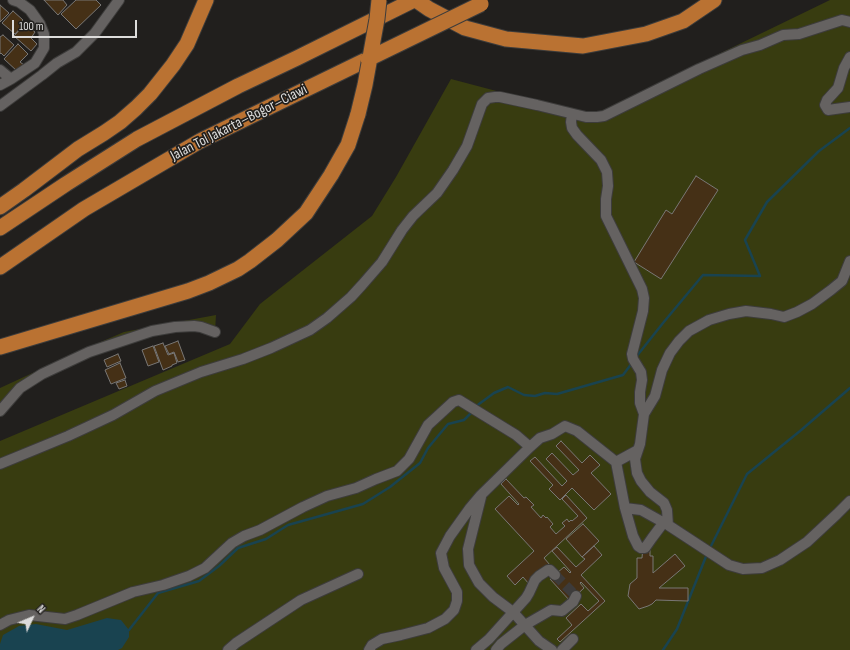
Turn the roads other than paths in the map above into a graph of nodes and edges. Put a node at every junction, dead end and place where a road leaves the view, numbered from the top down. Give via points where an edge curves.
1 (13, 0) edge
2 (118, 0) edge
3 (206, 0) edge
4 (379, 0) edge
5 (415, 0) edge
6 (714, 0) edge
7 (485, 2) edge
8 (850, 22) edge
9 (850, 57) edge
10 (0, 70) edge
11 (11, 79) junction
12 (0, 85) edge
13 (0, 106) edge
14 (850, 107) edge
15 (572, 114) junction
16 (0, 207) edge
17 (0, 228) edge
18 (850, 261) edge
19 (0, 267) edge
20 (215, 332) dead end
21 (0, 347) edge
22 (0, 411) edge
23 (644, 414) junction
24 (530, 447) junction
25 (638, 450) junction
26 (616, 462) junction
27 (0, 464) edge
28 (481, 495) junction
29 (850, 500) edge
30 (624, 508) junction
31 (666, 524) junction
32 (358, 574) dead end
33 (555, 574) dead end
34 (576, 596) dead end
35 (513, 612) junction
36 (0, 625) edge
37 (525, 625) junction
38 (573, 639) dead end
39 (228, 650) edge
40 (369, 650) edge
41 (476, 650) edge
42 (496, 650) edge
43 (552, 650) edge
44 (562, 650) edge

1 - 11 street via 30,10 40,24 44,34 44,48 35,63
2 - 13 street via 95,33 76,52
3 - 16 highway via 188,44 150,94 120,122 78,149
4 - 21 highway, bridge via 365,85 348,145 306,213 277,240 250,261 209,283
5 - 6 highway via 465,28 479,32 506,39 583,46 646,34 683,21
5 - 17 highway via 238,86 137,139
7 - 19 highway, Jalan Tol Jakarta–Bogor–Ciawi, bridge via 200,141 84,209
8 - 15 street via 842,20 799,34 783,35 742,50 604,116 586,118
9 - 14 street via 838,88 825,105 828,110
10 - 11 street
11 - 12 street
15 - 23 street via 572,128 602,160 607,172 606,216 642,289 643,311 632,359 641,372 640,403
15 - 27 street via 500,97 488,98 482,104 467,146 438,193 413,216 382,262 362,285 327,318 310,330 271,348 155,391 113,415
18 - 23 street via 842,281 797,312 784,317 746,311 729,314 709,320 690,331 670,353 662,370 656,396
20 - 22 street via 194,326 175,327 152,331 89,352 42,374 20,388
23 - 25 street
24 - 26 street via 540,438 565,426 577,430
24 - 28 street
24 - 36 street via 516,435 459,400 453,402 428,425 409,460 397,471 356,488 327,496 244,536 205,568 189,576 134,592 65,619 29,615
25 - 26 street
25 - 31 street via 637,473 650,492 664,503 667,510
26 - 30 street
28 - 35 street via 468,549 469,565 479,583
28 - 40 street via 450,536 441,553 444,568 457,592 454,610 445,619 428,628 382,639
29 - 31 street via 807,542 780,560 762,568 743,569 729,565
30 - 31 street via 641,510
30 - 31 street via 633,536 641,548 645,548
32 - 39 street via 301,600
33 - 35 street via 548,570 535,580 526,598
34 - 37 street via 562,611 551,610
35 - 37 street
35 - 41 street
37 - 42 street
37 - 43 street via 539,641
38 - 44 street

